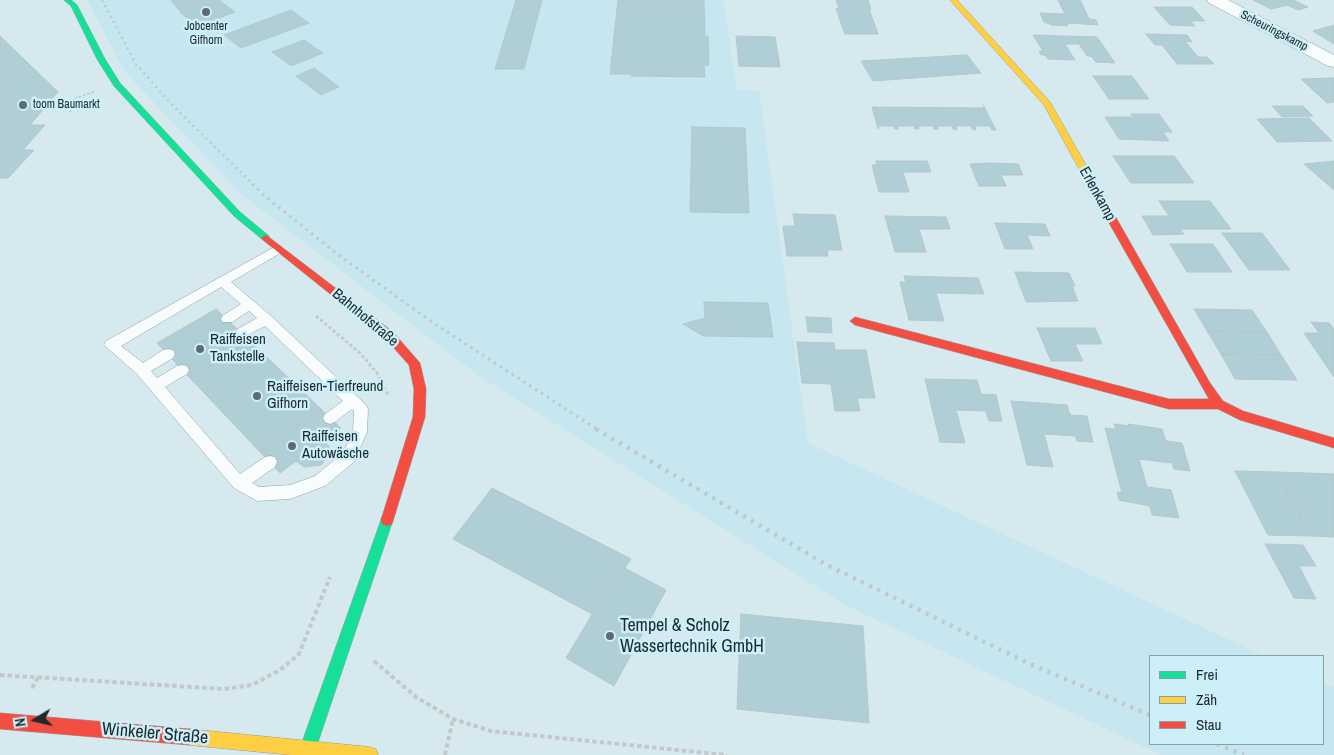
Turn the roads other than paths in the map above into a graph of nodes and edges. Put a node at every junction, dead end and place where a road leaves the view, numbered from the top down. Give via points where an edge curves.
1 (67, 0) edge
2 (953, 0) edge
3 (1215, 0) edge
4 (1334, 62) edge
5 (278, 249) junction
6 (222, 281) junction
7 (248, 304) junction
8 (226, 319) dead end
9 (266, 319) junction
10 (855, 321) dead end
11 (242, 333) dead end
12 (168, 354) dead end
13 (142, 370) junction
14 (182, 370) dead end
15 (156, 386) junction
16 (352, 401) junction
17 (1219, 404) junction
18 (330, 418) dead end
19 (1334, 443) edge
20 (270, 462) dead end
21 (239, 483) junction
22 (4, 729) edge
23 (235, 748) edge
24 (308, 748) junction
25 (370, 755) edge

1 - 5 street, Bahnhofstraße via 74,5 101,60 117,84 236,214
2 - 17 street, Erlenkamp via 1047,104
3 - 4 street, Scheuringskamp
5 - 6 lane
5 - 24 street, Bahnhofstraße via 389,335 414,363 420,389 419,417 401,479
6 - 7 lane
6 - 13 lane via 111,345
7 - 8 lane
7 - 9 lane
9 - 11 lane
9 - 16 lane
10 - 17 street, Erlenkamp via 1169,404
12 - 13 lane
13 - 15 lane
14 - 15 lane
15 - 21 lane
16 - 18 lane
16 - 21 lane via 360,409 360,432 349,457 320,481 290,492 257,494
17 - 19 street, Erlenkamp via 1240,415
20 - 21 lane
22 - 23 street, Winkeler Straße
23 - 24 street, Winkeler Straße
24 - 25 street, Winkeler Straße

